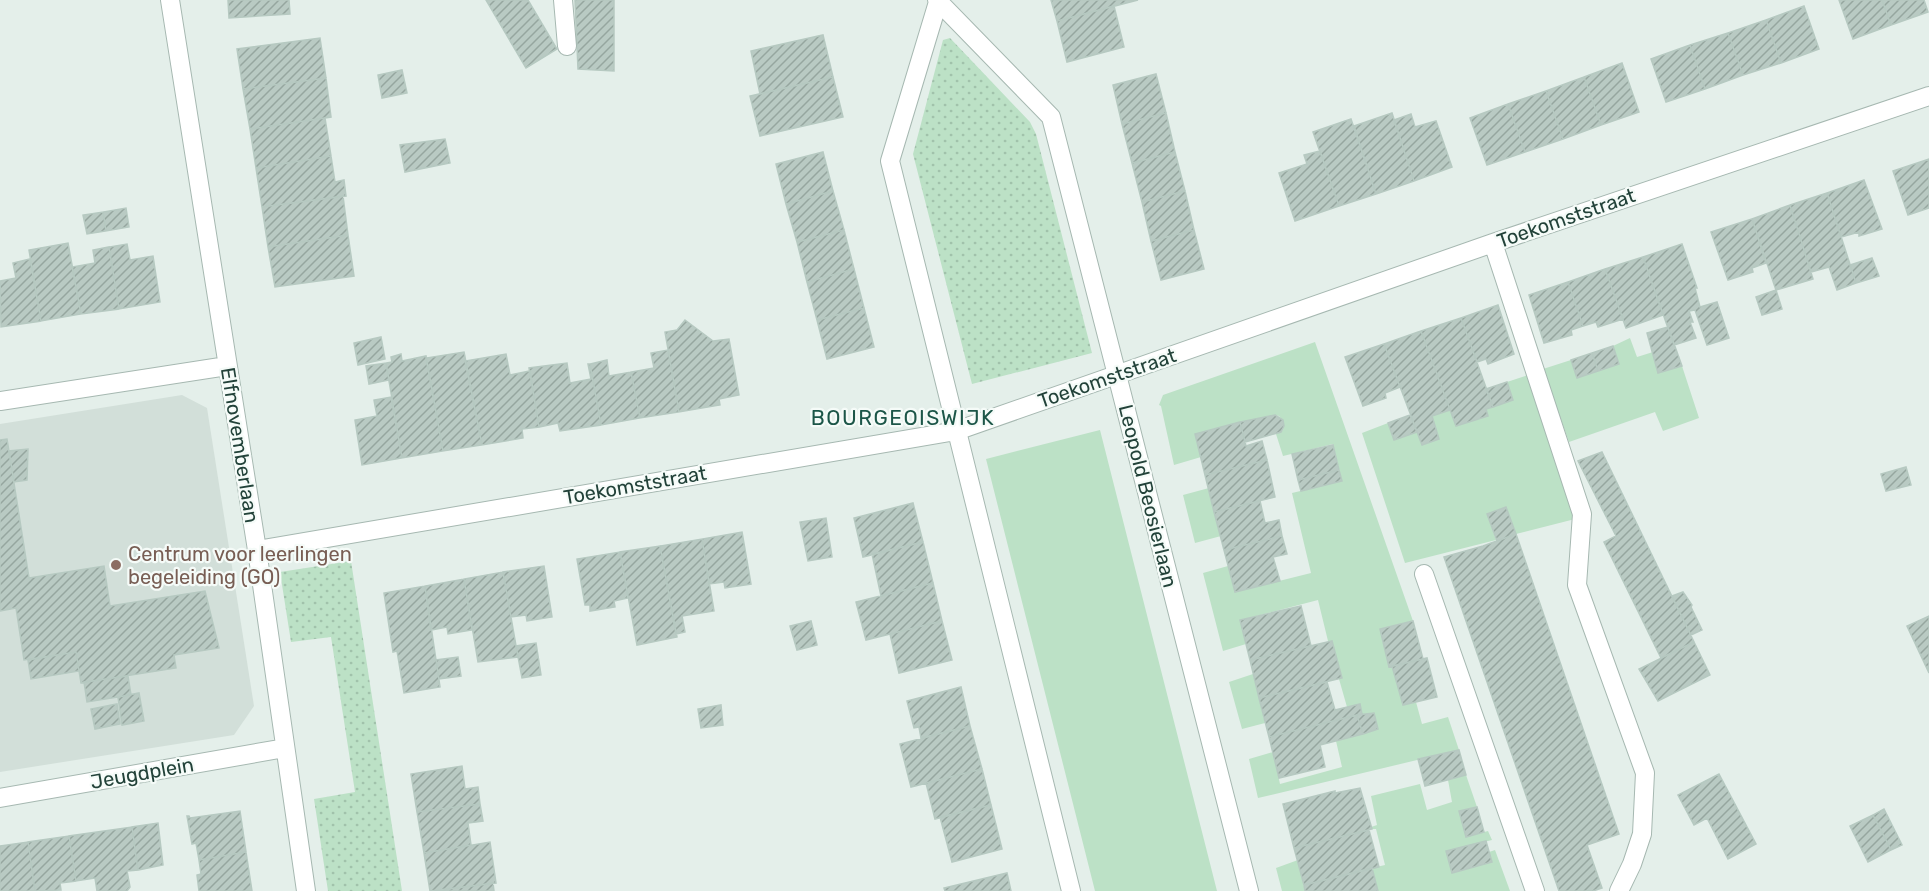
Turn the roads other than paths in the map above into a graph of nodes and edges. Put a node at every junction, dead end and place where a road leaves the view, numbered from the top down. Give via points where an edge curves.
1 (170, 0) edge
2 (563, 0) edge
3 (938, 1) edge
4 (567, 46) dead end
5 (1929, 96) edge
6 (1493, 243) junction
7 (227, 366) junction
8 (1118, 375) junction
9 (0, 401) edge
10 (956, 431) junction
11 (257, 550) junction
12 (1424, 574) dead end
13 (285, 748) junction
14 (0, 798) edge
15 (306, 891) edge
16 (1071, 891) edge
17 (1249, 891) edge
18 (1535, 891) edge
19 (1619, 891) edge

1 - 7 street, Elfnovemberlaan
2 - 4 street
3 - 8 street, Leopold Beosierlaan via 1051,117
3 - 10 street, Leopold Beosierlaan via 890,161
5 - 6 street, Toekomststraat
6 - 8 street, Toekomststraat
6 - 19 street via 1582,514 1576,585 1645,773 1642,834
7 - 9 street
7 - 11 street, Elfnovemberlaan
8 - 10 street, Toekomststraat
8 - 17 street, Leopold Beosierlaan
10 - 11 street, Toekomststraat
10 - 16 street, Leopold Beosierlaan
11 - 13 street, Elfnovemberlaan
12 - 18 street
13 - 14 street, Jeugdplein
13 - 15 street, Elfnovemberlaan

